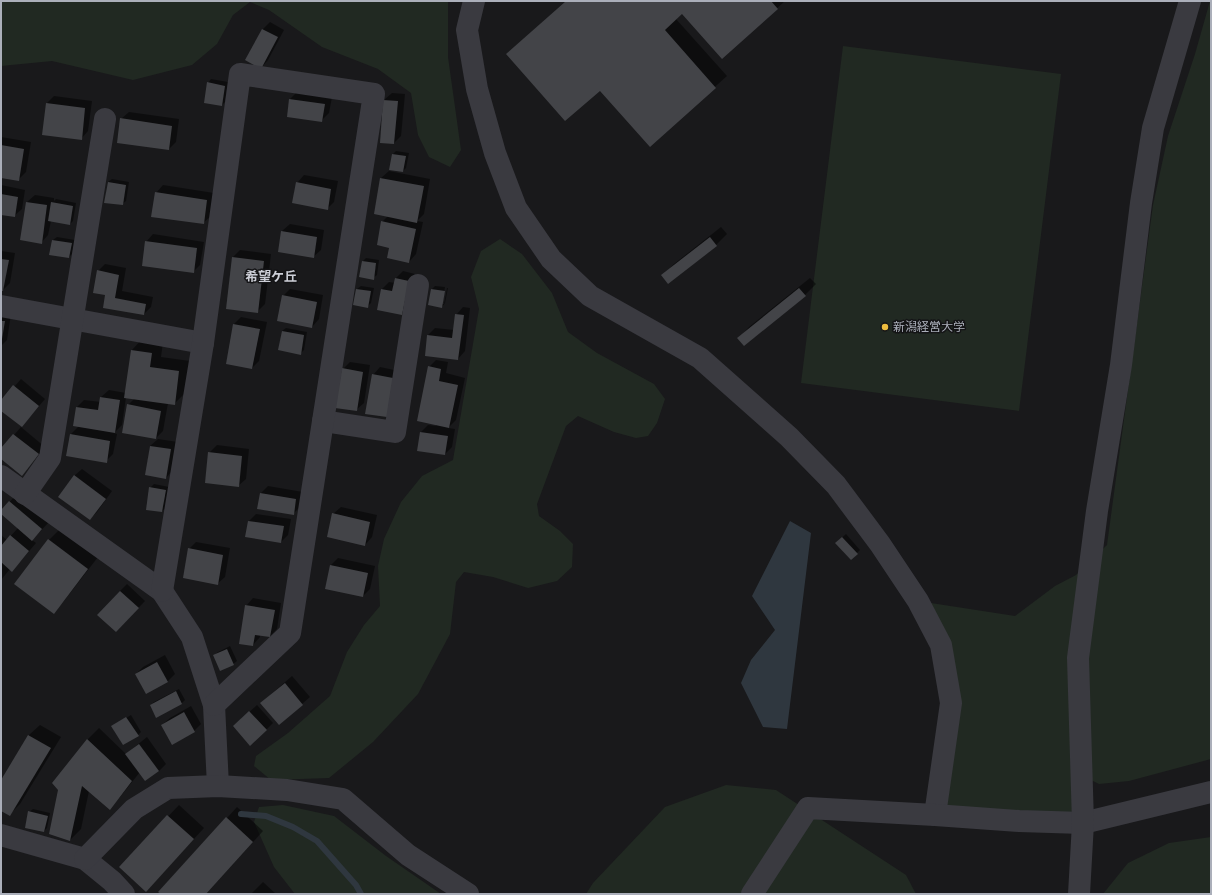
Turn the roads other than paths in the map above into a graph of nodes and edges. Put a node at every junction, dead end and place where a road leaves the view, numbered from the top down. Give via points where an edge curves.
1 (474, 1) edge
2 (1190, 1) edge
3 (105, 119) dead end
4 (418, 285) dead end
5 (1, 306) edge
6 (72, 319) junction
7 (203, 343) junction
8 (323, 420) junction
9 (1, 476) edge
10 (25, 494) junction
11 (162, 591) junction
12 (214, 705) junction
13 (218, 786) junction
14 (1211, 792) edge
15 (935, 815) junction
16 (1083, 823) junction
17 (1, 834) edge
18 (85, 859) junction
19 (124, 894) edge
20 (468, 894) edge
21 (752, 894) edge
22 (1078, 894) edge

1 - 15 street via 467,30 477,89 495,153 516,208 551,259 590,296 700,358 789,437 836,486 880,544 918,601 941,645 951,703
2 - 16 street via 1153,128 1121,365 1096,511 1078,658
3 - 6 street
4 - 8 street via 395,432
5 - 6 street
6 - 7 street
6 - 10 street via 50,458
7 - 8 street via 240,74 374,94
7 - 11 street
8 - 12 street via 290,633
9 - 10 street
10 - 11 street
11 - 12 street via 192,637
12 - 13 street
13 - 18 street via 168,788 134,809
13 - 20 street via 287,790 343,799 408,855
14 - 16 street
15 - 16 street
15 - 21 street via 808,808
16 - 22 street
17 - 18 street
18 - 19 street

